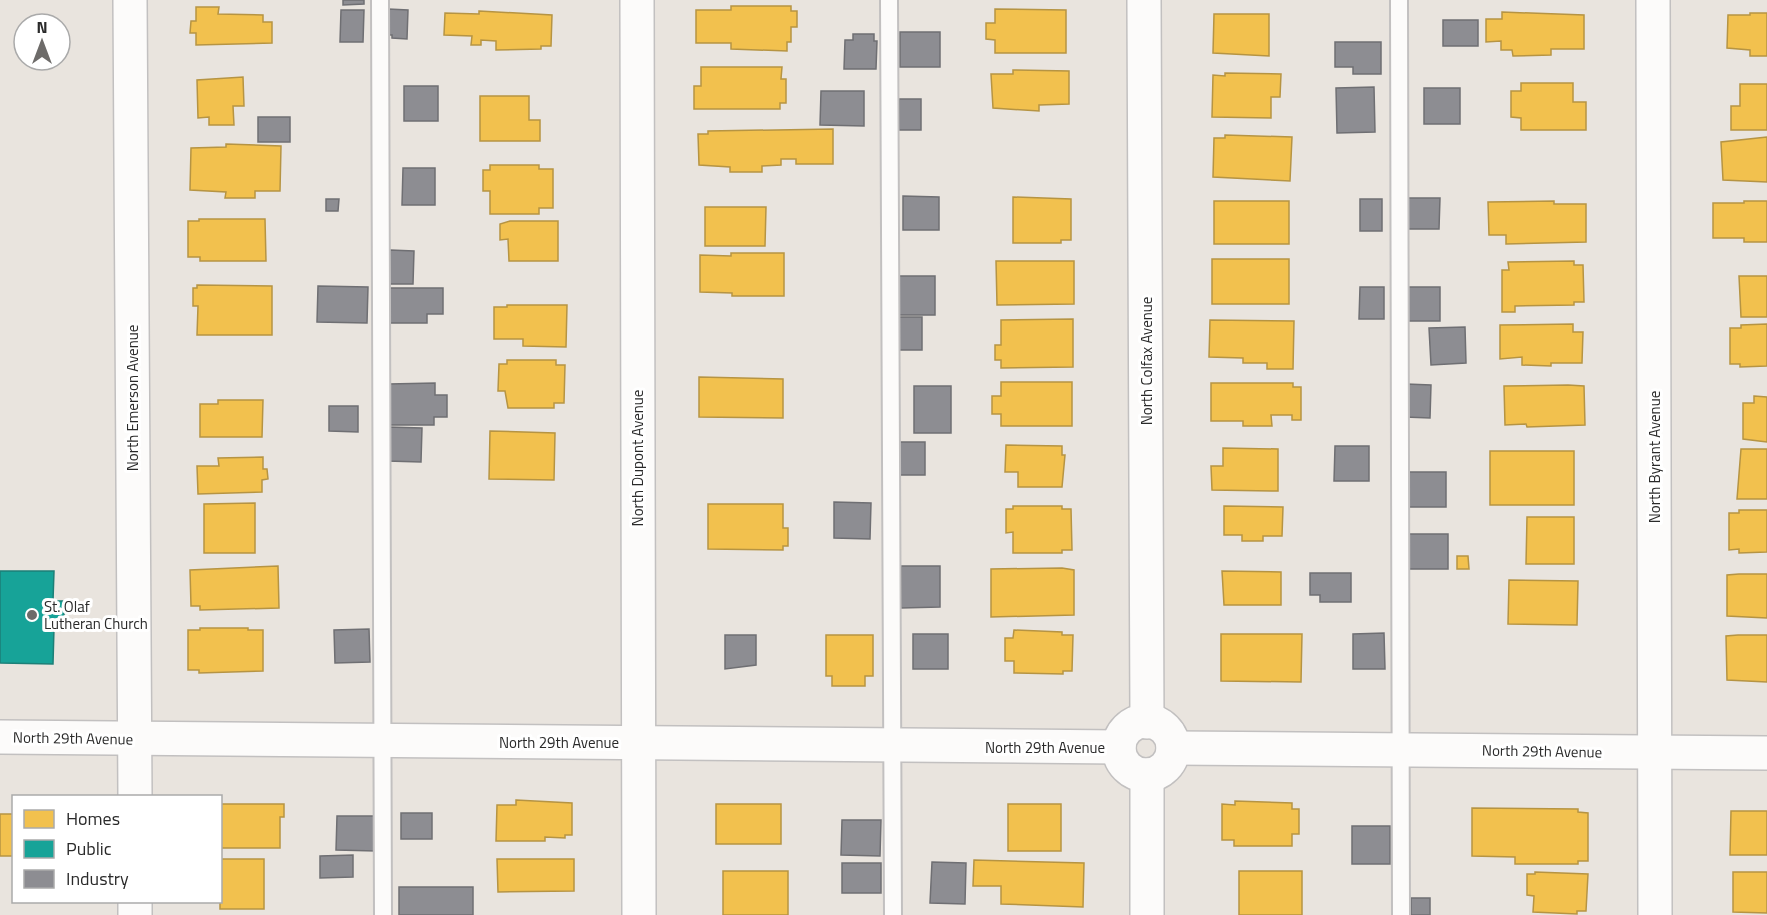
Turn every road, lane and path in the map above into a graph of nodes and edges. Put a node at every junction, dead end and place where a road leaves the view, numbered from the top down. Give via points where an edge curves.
1 (130, 0) edge
2 (380, 0) edge
3 (637, 0) edge
4 (889, 0) edge
5 (1144, 0) edge
6 (1399, 0) edge
7 (1653, 0) edge
8 (1147, 722) junction
9 (0, 737) edge
10 (135, 739) junction
11 (383, 741) junction
12 (638, 742) junction
13 (892, 747) junction
14 (1119, 747) junction
15 (1173, 748) junction
16 (1401, 750) junction
17 (1655, 753) junction
18 (1767, 753) edge
19 (1147, 775) junction
20 (135, 795) edge
21 (383, 915) edge
22 (639, 915) edge
23 (892, 915) edge
24 (1147, 915) edge
25 (1401, 915) edge
26 (1655, 915) edge

1 - 10 street, North Emerson Avenue
2 - 11 lane
3 - 12 street, North Dupont Avenue
4 - 13 lane
5 - 8 street, North Colfax Avenue
6 - 16 lane
7 - 17 street, North Byrant Avenue
8 - 14 street via 1131,726
8 - 15 street via 1162,727
9 - 10 street, North 29th Avenue
10 - 11 street, North 29th Avenue
10 - 20 street, North Emerson Avenue
11 - 12 street, North 29th Avenue
11 - 21 lane
12 - 13 street, North 29th Avenue
12 - 22 street, North Dupont Avenue
13 - 14 street, North 29th Avenue
13 - 23 lane
14 - 19 street via 1124,764
15 - 16 street, North 29th Avenue
15 - 19 street via 1169,764
16 - 17 street, North 29th Avenue
16 - 25 lane
17 - 18 street, North 29th Avenue
17 - 26 street, North Byrant Avenue
19 - 24 street

